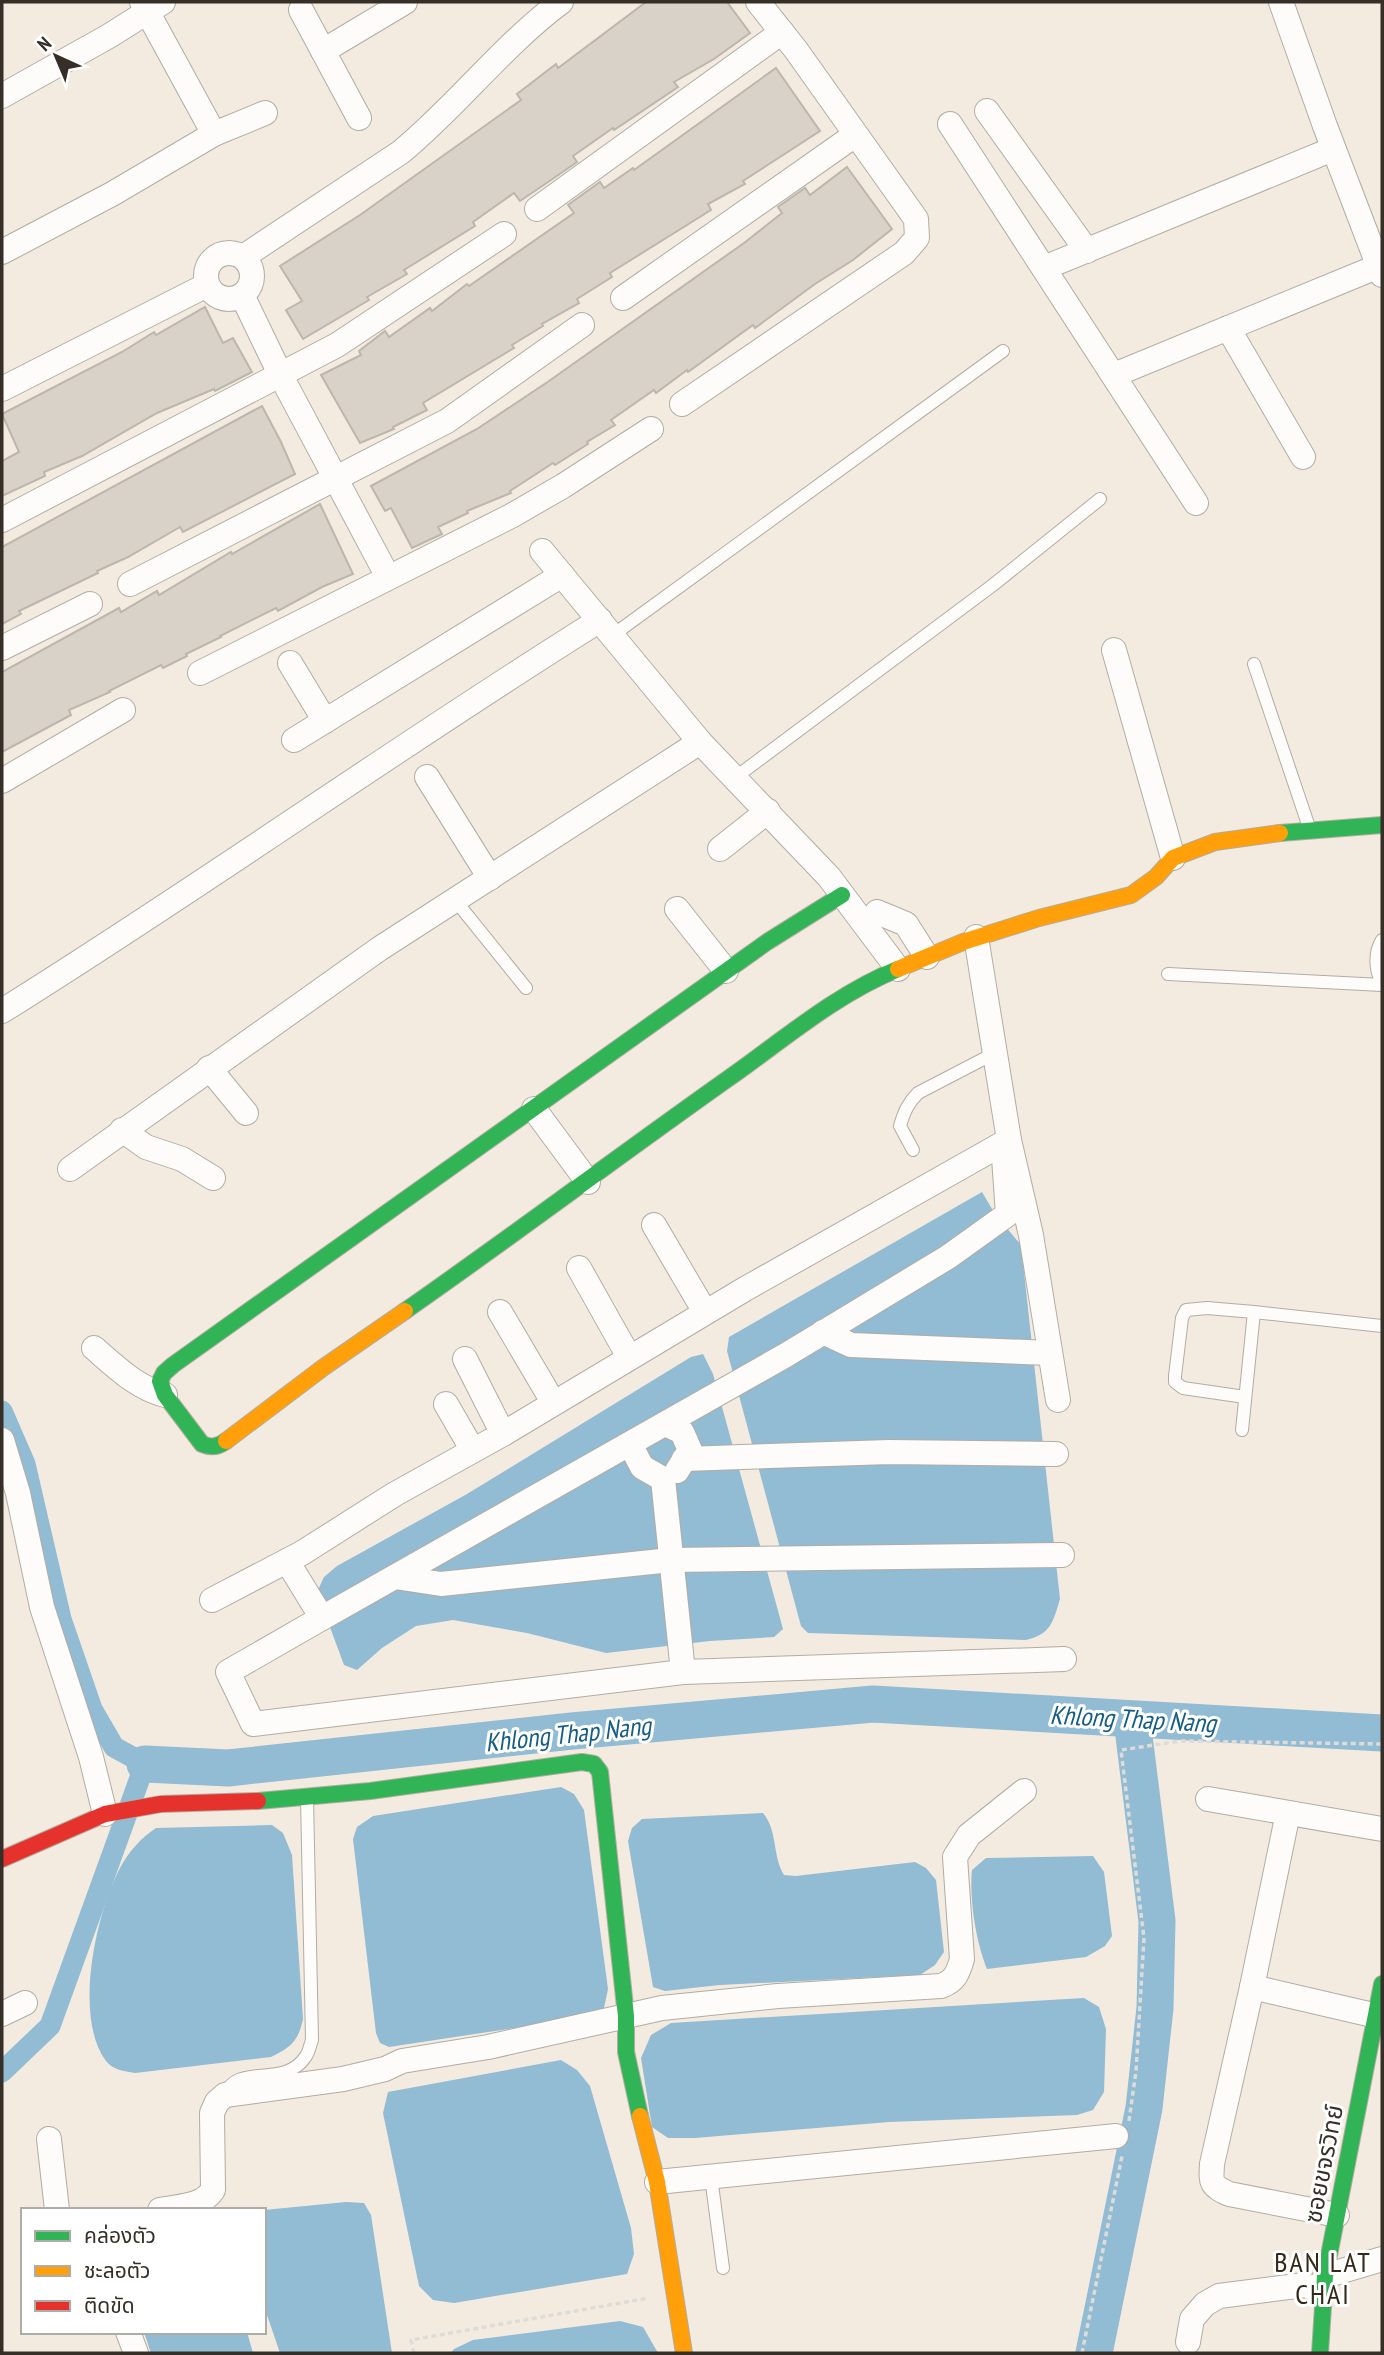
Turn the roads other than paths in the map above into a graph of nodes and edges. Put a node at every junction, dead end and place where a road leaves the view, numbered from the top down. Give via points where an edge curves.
1 (405, 2) edge
2 (561, 2) edge
3 (758, 2) edge
4 (1281, 2) edge
5 (152, 5) edge
6 (301, 10) dead end
7 (782, 32) junction
8 (323, 51) junction
9 (2, 96) edge
10 (987, 111) dead end
11 (265, 113) dead end
12 (359, 118) dead end
13 (950, 124) dead end
14 (214, 134) junction
15 (855, 135) junction
16 (1334, 149) junction
17 (537, 209) dead end
18 (504, 234) dead end
19 (1087, 251) junction
20 (2, 252) edge
21 (243, 257) junction
22 (1044, 268) junction
23 (1381, 270) edge
24 (207, 285) junction
25 (242, 295) junction
26 (623, 298) dead end
27 (582, 325) dead end
28 (1228, 328) junction
29 (1003, 351) dead end
30 (1114, 375) junction
31 (281, 376) junction
32 (2, 388) edge
33 (682, 404) dead end
34 (650, 429) dead end
35 (1303, 457) dead end
36 (335, 478) junction
37 (1100, 499) dead end
38 (1196, 503) dead end
39 (2, 520) edge
40 (542, 551) dead end
41 (562, 575) junction
42 (388, 577) junction
43 (130, 584) dead end
44 (90, 604) dead end
45 (606, 627) junction
46 (2, 648) edge
47 (1114, 650) dead end
48 (290, 663) dead end
49 (1254, 664) dead end
50 (200, 673) dead end
51 (123, 710) dead end
52 (325, 720) junction
53 (294, 740) dead end
54 (700, 741) junction
55 (427, 777) dead end
56 (736, 778) junction
57 (2, 781) edge
58 (768, 811) junction
59 (1382, 824) edge
60 (1310, 831) junction
61 (720, 849) dead end
62 (1173, 858) junction
63 (490, 878) junction
64 (842, 895) junction
65 (455, 900) junction
66 (677, 909) dead end
67 (877, 912) dead end
68 (976, 937) junction
69 (1382, 940) edge
70 (927, 957) junction
71 (898, 969) junction
72 (726, 971) junction
73 (1168, 974) dead end
74 (1382, 984) edge
75 (526, 988) dead end
76 (2, 1011) edge
77 (995, 1053) junction
78 (209, 1068) junction
79 (534, 1109) junction
80 (246, 1113) dead end
81 (122, 1130) junction
82 (1006, 1142) junction
83 (913, 1150) dead end
84 (70, 1168) dead end
85 (213, 1178) dead end
86 (588, 1182) junction
87 (654, 1225) dead end
88 (579, 1268) dead end
89 (500, 1312) dead end
90 (705, 1312) junction
91 (1254, 1312) junction
92 (1382, 1326) edge
93 (823, 1332) junction
94 (94, 1348) dead end
95 (1050, 1353) junction
96 (629, 1357) junction
97 (465, 1359) dead end
98 (165, 1395) junction
99 (1245, 1397) junction
100 (1058, 1400) dead end
101 (553, 1402) junction
102 (446, 1404) dead end
103 (666, 1423) junction
104 (1242, 1430) dead end
105 (503, 1434) junction
106 (2, 1440) edge
107 (630, 1444) junction
108 (472, 1449) junction
109 (1056, 1454) dead end
110 (684, 1459) junction
111 (663, 1479) junction
112 (1062, 1555) dead end
113 (671, 1560) junction
114 (287, 1561) junction
115 (395, 1577) junction
116 (212, 1600) dead end
117 (322, 1618) junction
118 (1064, 1659) dead end
119 (683, 1672) junction
120 (1024, 1791) dead end
121 (307, 1797) junction
122 (1208, 1800) dead end
123 (1288, 1813) junction
124 (105, 1814) junction
125 (1382, 1829) edge
126 (2, 1859) edge
127 (1382, 1984) edge
128 (1252, 1987) junction
129 (25, 2003) dead end
130 (2, 2014) edge
131 (626, 2016) junction
132 (1377, 2016) junction
133 (1372, 2091) edge
134 (225, 2095) junction
135 (1123, 2137) road end
136 (49, 2139) dead end
137 (711, 2177) junction
138 (657, 2182) junction
139 (57, 2208) edge
140 (170, 2208) edge
141 (1337, 2215) junction
142 (1382, 2259) edge
143 (723, 2268) dead end
144 (1325, 2283) junction
145 (129, 2334) edge
146 (1188, 2342) dead end
147 (136, 2353) edge
148 (684, 2353) edge
149 (1321, 2353) edge

1 - 8 street
2 - 21 street via 401,152
3 - 7 street
4 - 16 street
5 - 9 street via 98,43
5 - 14 street
6 - 8 street
7 - 15 street
7 - 17 street
8 - 12 street
10 - 19 street
11 - 14 street
13 - 22 street
14 - 20 street
15 - 26 street
15 - 33 street via 916,219 917,238 904,253
16 - 19 street
16 - 23 street
18 - 31 street via 337,345
19 - 22 street
21 - 24 street via 224,253 215,257 205,275
21 - 25 street via 252,276
22 - 30 street
23 - 28 street
24 - 25 street via 222,298
24 - 32 street
25 - 31 street
27 - 36 street via 447,421
28 - 30 street
28 - 35 street
29 - 45 lane
30 - 38 street
31 - 36 street
31 - 39 street
34 - 42 street via 511,516
36 - 42 street
36 - 43 street
37 - 56 lane
40 - 41 street
41 - 45 street
41 - 52 street
42 - 50 street
44 - 46 street
45 - 54 street
45 - 76 street via 492,687
47 - 62 street
48 - 52 street
49 - 60 lane
51 - 57 street
52 - 53 street
54 - 56 street
54 - 63 street
55 - 63 street
56 - 58 street
58 - 61 street
58 - 64 street
59 - 60 street
60 - 62 street via 1215,842
62 - 68 street via 1130,895
63 - 65 street
64 - 71 street
64 - 72 street
65 - 75 lane
65 - 78 street
66 - 72 street
67 - 70 street via 906,923
68 - 70 street
68 - 77 street
69 - 74 lane via 1376,960
70 - 71 street
71 - 86 street via 840,999
72 - 79 street
73 - 74 lane
77 - 82 street
77 - 83 lane via 910,1101 900,1126
78 - 80 street
78 - 81 street
79 - 86 street
79 - 98 street via 173,1366 160,1381
81 - 84 street
81 - 85 street via 146,1147 182,1159
82 - 90 street
82 - 93 street via 1008,1214 948,1257
82 - 95 street via 1031,1235
86 - 98 street via 324,1367 220,1446 202,1444
87 - 90 street
88 - 96 street
89 - 101 street
90 - 96 street
91 - 92 lane
91 - 99 lane
91 - 99 lane via 1195,1307 1186,1311 1175,1376 1183,1388
93 - 95 street via 851,1345
93 - 103 street
94 - 98 street via 149,1391
95 - 100 street
96 - 101 street
97 - 105 street
99 - 104 lane
101 - 105 street
102 - 108 street
103 - 107 street
103 - 110 street via 682,1432 690,1450
105 - 108 street
106 - 124 street via 18,1493 41,1607
107 - 111 street via 642,1467
107 - 115 street
108 - 114 street
109 - 110 street via 889,1452
110 - 111 street via 678,1471
111 - 113 street
112 - 113 street
113 - 115 street via 441,1584
113 - 119 street
114 - 116 street
114 - 117 street
115 - 117 street
117 - 119 street via 228,1672 253,1724
118 - 119 street
120 - 131 street via 969,1835 955,1857 961,1959 951,1983 778,1996
121 - 124 street via 161,1804
121 - 131 street via 594,1764 600,1772
121 - 134 lane via 312,2040 297,2066 235,2081
122 - 123 street
123 - 125 street
123 - 128 street
124 - 126 street
127 - 132 street, ซอยขจรวิทย์
128 - 132 street
128 - 141 street via 1211,2181 1229,2194
129 - 130 street
131 - 134 street via 402,2061 343,2079
131 - 138 street via 626,2052
132 - 133 street, ซอยขจรวิทย์
133 - 141 street, ซอยขจรวิทย์
134 - 140 street via 212,2113 213,2190 200,2202
135 - 137 street
136 - 139 street
137 - 138 street
137 - 143 lane
138 - 148 street
141 - 144 street, ซอยขจรวิทย์
142 - 144 street
144 - 146 street via 1219,2296 1192,2319
144 - 149 street, ซอยขจรวิทย์
145 - 147 street

